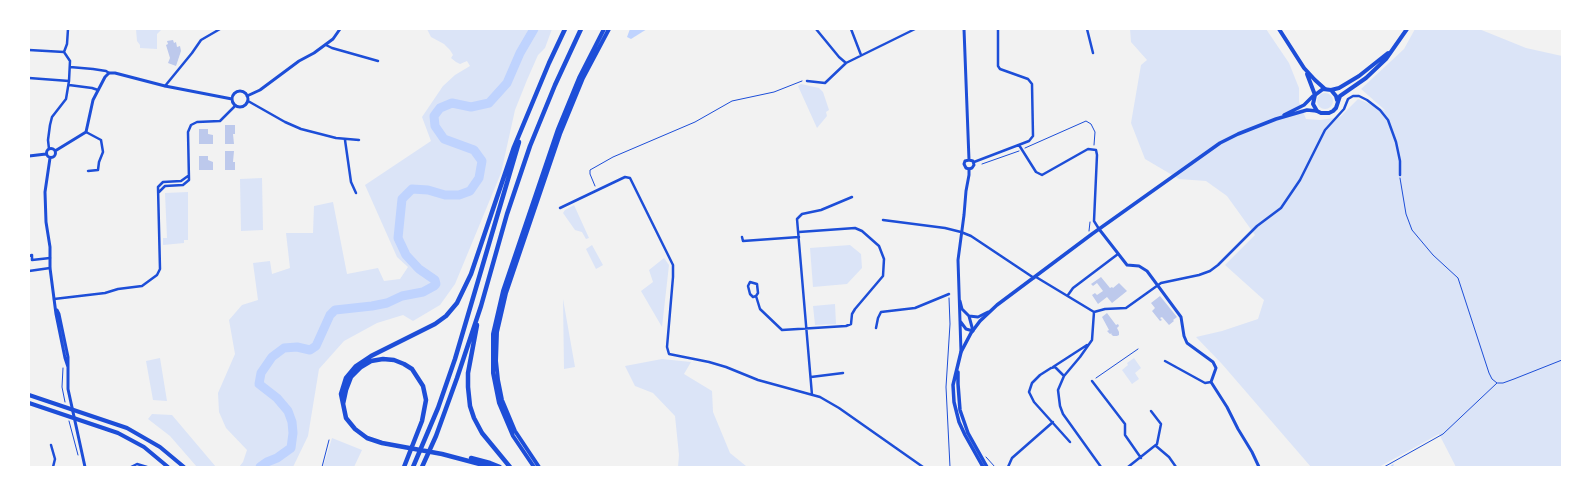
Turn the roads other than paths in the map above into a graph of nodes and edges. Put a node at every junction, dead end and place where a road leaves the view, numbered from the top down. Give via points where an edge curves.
1 (68, 29) edge
2 (220, 29) edge
3 (340, 29) edge
4 (565, 29) edge
5 (581, 29) edge
6 (604, 29) edge
7 (608, 29) edge
8 (816, 29) edge
9 (851, 29) edge
10 (915, 29) edge
11 (964, 29) edge
12 (998, 29) edge
13 (1087, 29) edge
14 (1279, 29) edge
15 (1407, 29) edge
16 (326, 45) junction
17 (1394, 47) junction
18 (29, 50) edge
19 (64, 52) junction
20 (1093, 53) dead end
21 (861, 55) junction
22 (378, 61) dead end
23 (846, 63) junction
24 (70, 67) junction
25 (1304, 68) junction
26 (109, 73) junction
27 (29, 78) edge
28 (807, 81) road end
29 (69, 83) junction
30 (165, 86) junction
31 (1325, 89) junction
32 (98, 90) junction
33 (1331, 90) junction
34 (1314, 95) junction
35 (247, 98) junction
36 (232, 99) junction
37 (1337, 100) junction
38 (235, 106) junction
39 (1318, 111) junction
40 (528, 116) junction
41 (1276, 119) junction
42 (86, 132) junction
43 (345, 140) junction
44 (359, 140) dead end
45 (1019, 145) junction
46 (49, 149) junction
47 (55, 151) junction
48 (46, 154) junction
49 (29, 156) edge
50 (50, 158) junction
51 (969, 160) junction
52 (974, 162) junction
53 (969, 170) junction
54 (88, 171) dead end
55 (1400, 175) road end
56 (356, 193) dead end
57 (852, 197) dead end
58 (560, 208) dead end
59 (883, 220) dead end
60 (1099, 229) junction
61 (799, 232) junction
62 (961, 232) junction
63 (742, 237) dead end
64 (800, 237) junction
65 (1118, 254) junction
66 (29, 256) edge
67 (50, 258) junction
68 (50, 268) junction
69 (29, 271) edge
70 (1035, 278) junction
71 (958, 283) junction
72 (1158, 285) junction
73 (949, 294) road end
74 (1068, 295) junction
75 (756, 296) junction
76 (54, 299) junction
77 (481, 306) junction
78 (990, 312) junction
79 (1094, 312) junction
80 (969, 316) junction
81 (959, 317) junction
82 (876, 328) dead end
83 (808, 329) junction
84 (973, 331) junction
85 (1089, 344) junction
86 (961, 352) junction
87 (959, 359) junction
88 (1165, 361) dead end
89 (1053, 367) junction
90 (842, 373) dead end
91 (1064, 376) junction
92 (811, 377) junction
93 (1092, 381) road end
94 (1211, 382) junction
95 (29, 395) edge
96 (812, 395) junction
97 (29, 403) edge
98 (343, 406) junction
99 (1151, 411) dead end
100 (1053, 422) junction
101 (1070, 442) dead end
102 (51, 445) dead end
103 (1156, 446) junction
104 (448, 456) junction
105 (1140, 458) junction
106 (53, 467) edge
107 (85, 467) edge
108 (131, 467) edge
109 (147, 467) edge
110 (168, 467) edge
111 (184, 467) edge
112 (404, 467) edge
113 (413, 467) edge
114 (422, 467) edge
115 (490, 467) edge
116 (500, 467) edge
117 (510, 467) edge
118 (534, 467) edge
119 (539, 467) edge
120 (923, 467) edge
121 (983, 467) edge
122 (987, 467) edge
123 (1008, 467) edge
124 (1101, 467) edge
125 (1128, 467) edge
126 (1176, 467) edge
127 (1260, 467) edge

1 - 19 street
2 - 30 street via 201,40
3 - 16 street
4 - 40 highway
5 - 77 highway via 528,153 507,214
6 - 118 main road via 579,78 558,129 504,286 493,334 493,373 499,403 513,436
7 - 119 main road via 586,72 562,129 506,293 497,332 496,361 502,400 515,431
8 - 23 street
9 - 21 street
10 - 21 street
11 - 51 street
12 - 45 street via 998,66 1003,71 1028,79 1032,84 1033,136 1029,142
13 - 20 street
14 - 25 main road
15 - 17 main road
16 - 22 street
16 - 35 street
17 - 33 main road via 1359,76
17 - 37 main road via 1376,69
18 - 19 street
19 - 24 street via 69,59
21 - 23 street
23 - 28 street via 825,83
24 - 26 street
24 - 29 street
25 - 31 main road
25 - 34 main road
26 - 30 street
26 - 32 street
27 - 29 street
29 - 32 street
29 - 46 street via 64,102 51,120
30 - 36 street
31 - 33 main road
31 - 34 main road
32 - 42 street via 91,107
33 - 37 main road
34 - 39 main road via 1313,104
34 - 41 main road via 1304,105
35 - 36 street via 239,91 233,94
35 - 38 street via 243,106
35 - 43 street via 293,126
36 - 38 street
37 - 39 main road via 1333,111
38 - 76 street via 220,121 197,122 190,126 188,176 181,181 162,182 158,187 158,275 139,287
39 - 41 main road via 1307,110
40 - 98 highway via 501,182 468,280 457,303 435,324 356,366 346,378 342,389
40 - 113 highway via 438,408
41 - 60 main road via 1220,143
42 - 47 street
42 - 54 street via 101,140 103,152 98,170
43 - 44 street
43 - 56 street via 351,182
45 - 52 street
45 - 60 street via 1036,172 1042,175 1088,149 1096,150 1094,221
46 - 47 street
46 - 48 street
47 - 50 street via 54,156
48 - 49 street
48 - 50 street
50 - 67 street via 45,192
51 - 52 street
51 - 53 street via 964,164
52 - 53 street
53 - 62 street
55 - 72 street via 1396,142 1386,116 1362,97 1350,97 1344,109 1325,130 1300,180 1278,212 1258,226 1210,271
57 - 61 street via 821,210 802,214 797,219
58 - 96 street via 625,177 632,179 671,260 673,277 667,347 669,354 709,362 758,380
59 - 62 street
60 - 65 street
60 - 70 main road
61 - 64 street
61 - 83 street via 855,228 877,243 884,259 883,276 855,309 851,324
62 - 70 street
62 - 71 street
63 - 64 street via 743,241
64 - 83 street
65 - 72 street via 1127,265 1144,268
65 - 74 street via 1078,283
66 - 67 street via 32,255 32,260
67 - 68 street
68 - 69 street
68 - 76 street
70 - 74 street
70 - 78 main road
71 - 80 street via 961,306
71 - 81 street
72 - 79 street via 1126,308
72 - 94 street via 1181,317 1186,342 1215,365
73 - 82 street via 915,308 881,312
74 - 79 street
75 - 75 street via 757,284 750,282 750,294
75 - 83 street via 760,309 780,329
76 - 107 street via 68,367 68,389
77 - 114 highway via 450,398
77 - 117 highway via 468,373 470,406 482,433
78 - 80 street via 978,317
78 - 84 main road
79 - 85 street via 1093,337
80 - 84 street
81 - 84 street via 962,325
81 - 86 street
83 - 92 street
84 - 86 main road
85 - 89 street
85 - 91 street
86 - 87 main road
87 - 121 main road via 954,386 956,412 965,435
87 - 122 main road via 960,410 968,433
88 - 94 street via 1204,383
89 - 91 street
89 - 100 street via 1032,383 1030,392 1034,402
90 - 92 street
91 - 124 street via 1058,390 1060,406 1068,422
92 - 96 street
93 - 105 street via 1125,424 1125,435
94 - 127 street
95 - 111 main road via 127,428 160,447
96 - 120 street via 839,408
97 - 110 main road via 118,433 144,447
98 - 104 highway via 351,425 361,435 377,442
98 - 112 highway via 351,377 371,361 394,360 412,369 423,386 426,400 422,421
99 - 103 street via 1161,424
100 - 101 street
100 - 123 street via 1012,458
102 - 106 street via 55,459
103 - 105 street
103 - 126 street
104 - 115 highway
104 - 116 highway via 482,460
105 - 125 street
108 - 109 street via 137,464

